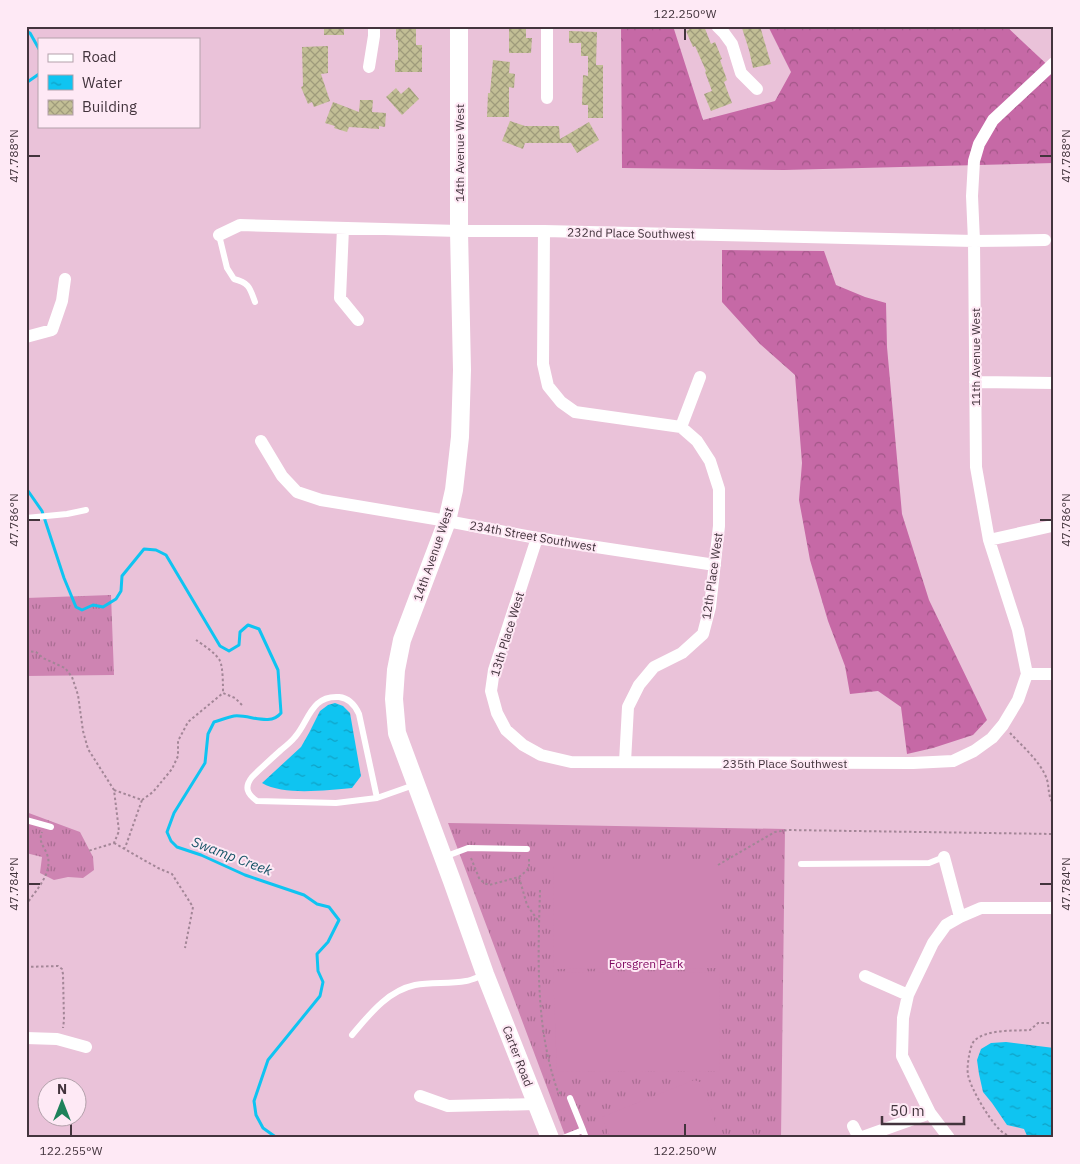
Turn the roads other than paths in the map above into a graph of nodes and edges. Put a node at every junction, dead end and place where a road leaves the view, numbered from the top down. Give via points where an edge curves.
1 (374, 26) edge
2 (459, 26) edge
3 (547, 26) edge
4 (717, 26) edge
5 (1054, 63) edge
6 (369, 67) dead end
7 (757, 89) dead end
8 (547, 98) dead end
9 (343, 228) junction
10 (459, 231) junction
11 (544, 231) junction
12 (219, 235) joint
13 (1045, 240) dead end
14 (974, 241) junction
15 (65, 279) dead end
16 (255, 302) dead end
17 (358, 320) dead end
18 (26, 337) edge
19 (700, 377) dead end
20 (975, 382) junction
21 (1054, 383) edge
22 (681, 427) junction
23 (261, 441) dead end
24 (86, 510) dead end
25 (28, 518) edge
26 (447, 521) junction
27 (1052, 526) dead end
28 (537, 538) junction
29 (988, 540) junction
30 (715, 565) junction
31 (1026, 674) junction
32 (1054, 674) edge
33 (506, 730) joint
34 (625, 762) junction
35 (415, 784) junction
36 (377, 798) junction
37 (26, 820) edge
38 (48, 826) road end
39 (527, 849) road end
40 (443, 857) junction
41 (944, 858) joint
42 (800, 864) dead end
43 (1054, 908) edge
44 (960, 917) junction
45 (486, 974) junction
46 (865, 976) dead end
47 (908, 995) junction
48 (352, 1035) dead end
49 (26, 1038) edge
50 (86, 1047) dead end
51 (420, 1096) dead end
52 (570, 1098) road end
53 (536, 1104) junction
54 (930, 1113) junction
55 (853, 1126) dead end
56 (583, 1130) junction
57 (550, 1138) edge
58 (563, 1138) edge
59 (586, 1138) edge
60 (860, 1138) edge
61 (949, 1138) edge

1 - 6 street
2 - 10 street, 14th Avenue West
3 - 8 street
4 - 7 street via 732,44 740,73
5 - 14 street, 11th Avenue West via 993,120 979,144 974,161 972,196
9 - 10 street, 232nd Place Southwest
9 - 12 street, 232nd Place Southwest via 240,225
9 - 17 street via 340,298
10 - 11 street, 232nd Place Southwest
10 - 26 street, 14th Avenue West via 460,437
11 - 14 street, 232nd Place Southwest
11 - 22 street via 542,364 548,386 561,402 575,412
12 - 16 lane via 227,268 234,279 249,286
13 - 14 street, 232nd Place Southwest
14 - 20 street, 11th Avenue West
15 - 18 street via 62,301 52,330
19 - 22 street
20 - 21 street
20 - 29 street, 11th Avenue West via 976,466
22 - 30 street, 12th Place West via 697,441 710,460 718,489
23 - 26 street, 234th Street Southwest via 282,476 297,492 321,500
24 - 25 lane
26 - 28 street, 234th Street Southwest
26 - 35 street, 14th Avenue West via 402,640 396,670 397,733
27 - 29 street
28 - 30 street, 234th Street Southwest
28 - 33 street, 13th Place West via 494,670 491,691
29 - 31 street, 11th Avenue West via 1018,630
30 - 34 street, 12th Place West via 703,634 682,653 654,667 639,685 628,707
31 - 32 street
31 - 34 street, 235th Place Southwest via 1018,700 1004,726 974,751 953,761
33 - 34 street, 235th Place Southwest via 523,745 542,755 571,762
35 - 36 lane
35 - 40 street, 14th Avenue West
36 - 36 lane via 336,803 257,801 251,797 247,783 296,737 321,700 341,697 350,701 359,714
37 - 38 lane
39 - 40 lane via 468,848
40 - 45 street, 14th Avenue West
41 - 42 lane via 929,863
41 - 44 street
43 - 44 street via 981,908
44 - 47 street via 946,925 933,942
45 - 48 lane via 468,981 403,989 388,997
45 - 53 street, Carter Road
46 - 47 street
47 - 54 street via 903,1018 902,1056
49 - 50 street via 57,1039
51 - 53 street via 448,1106
52 - 56 lane
53 - 57 street, Carter Road
54 - 60 street
54 - 61 street
55 - 60 street
56 - 58 lane
56 - 59 lane

